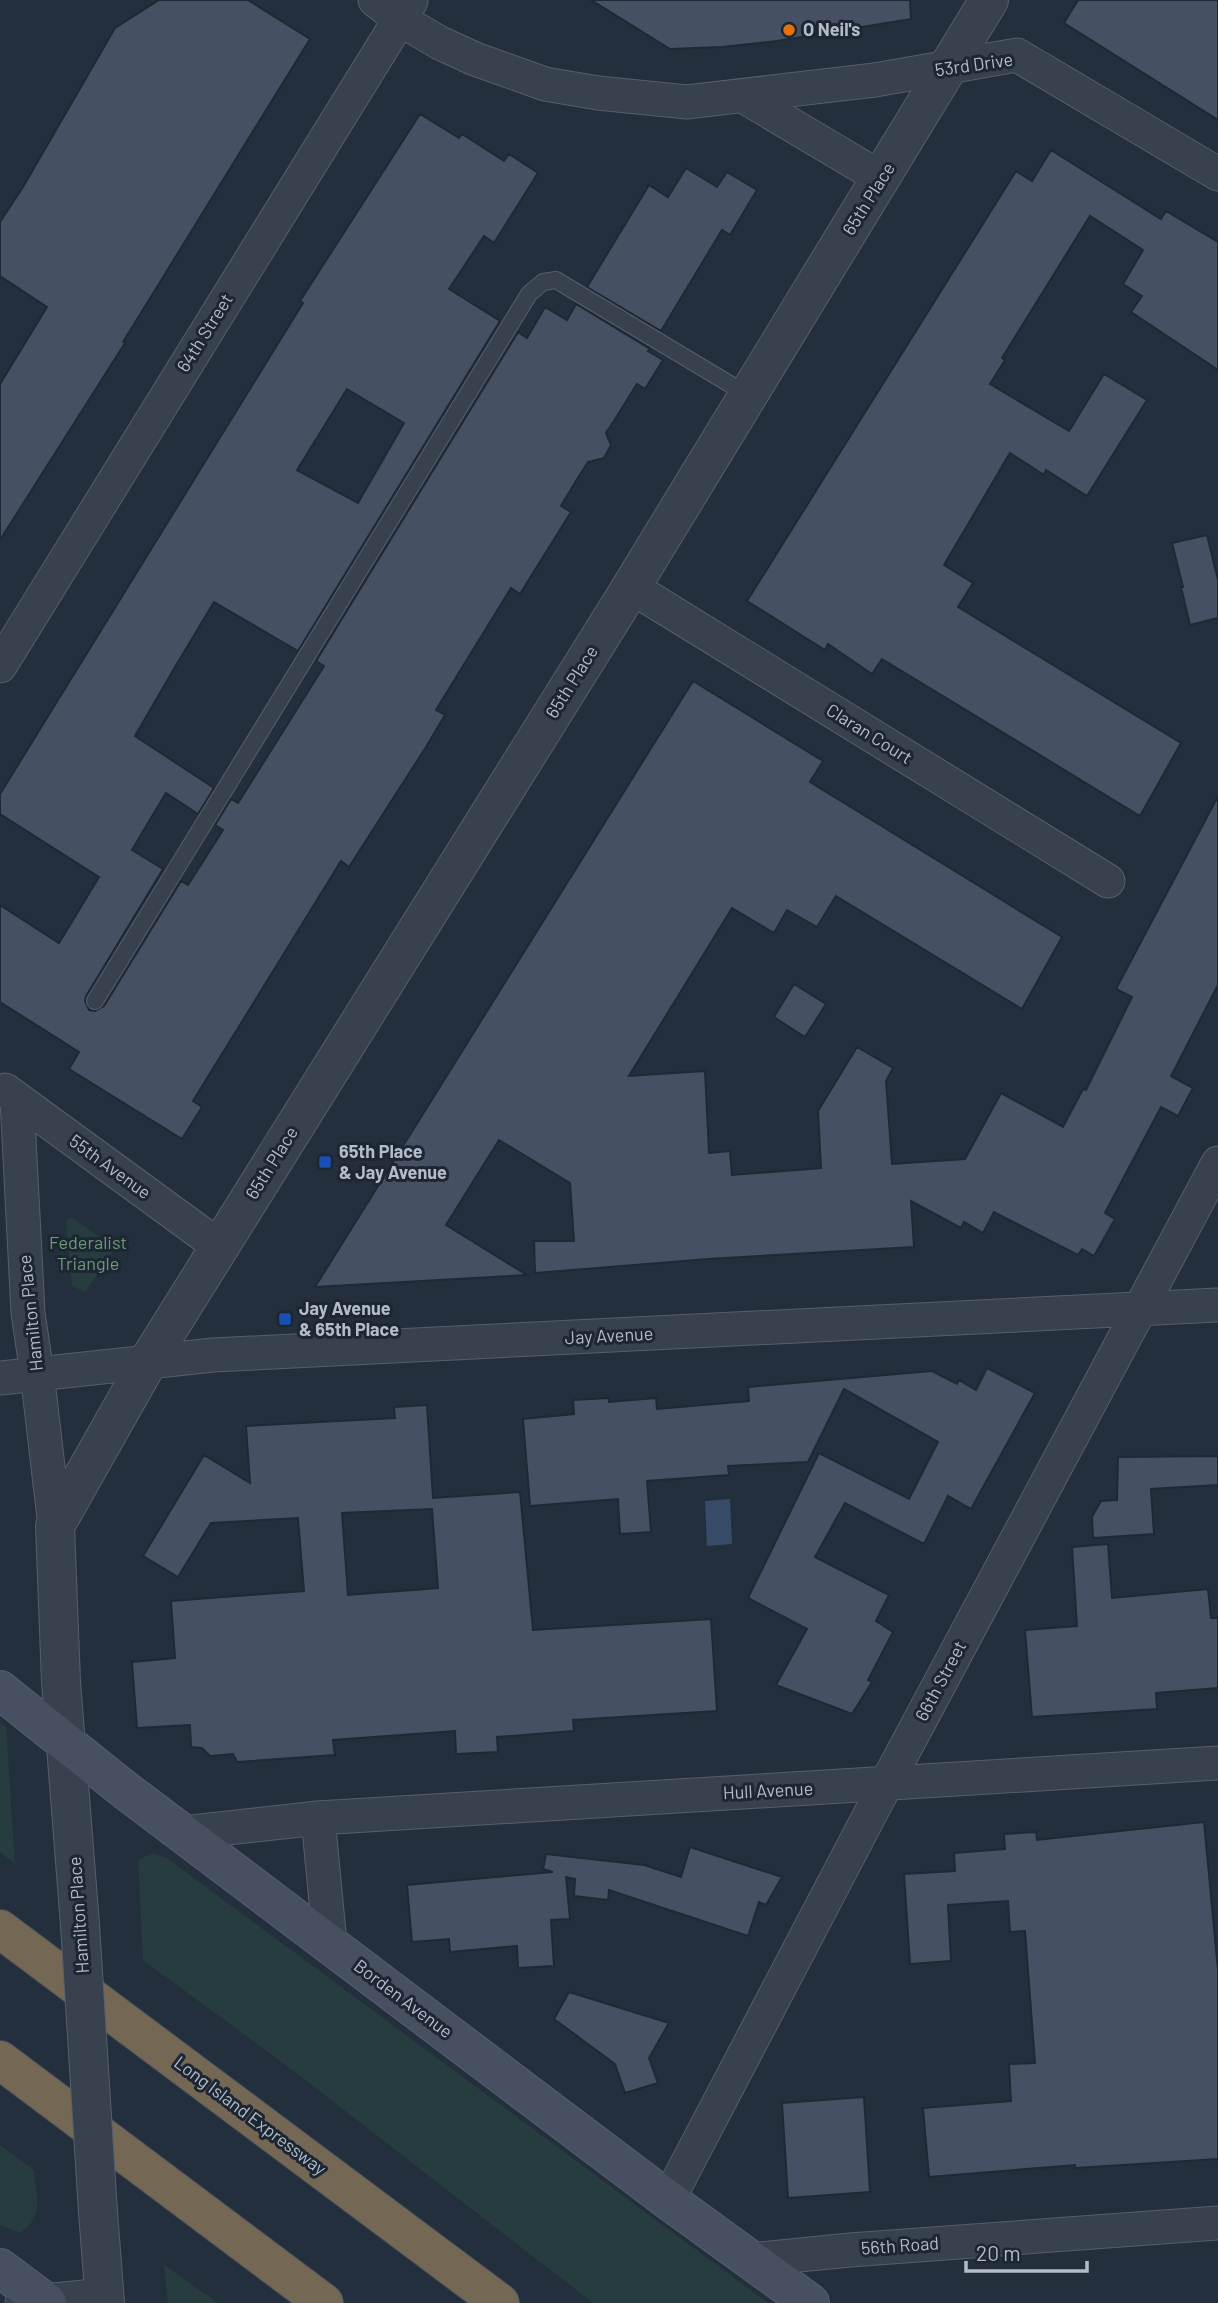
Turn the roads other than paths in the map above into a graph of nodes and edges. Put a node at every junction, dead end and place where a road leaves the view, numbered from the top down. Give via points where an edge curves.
1 (989, 0) edge
2 (395, 6) edge
3 (948, 68) junction
4 (743, 96) junction
5 (1218, 174) edge
6 (881, 178) junction
7 (748, 395) junction
8 (631, 587) junction
9 (0, 666) edge
10 (1108, 881) dead end
11 (95, 1001) dead end
12 (8, 1093) edge
13 (1218, 1163) edge
14 (220, 1247) junction
15 (1218, 1305) edge
16 (1140, 1310) junction
17 (149, 1360) junction
18 (37, 1373) junction
19 (0, 1378) edge
20 (55, 1526) junction
21 (0, 1690) edge
22 (67, 1744) junction
23 (1218, 1763) edge
24 (886, 1784) junction
25 (318, 1818) junction
26 (183, 1833) junction
27 (0, 1929) edge
28 (330, 1943) junction
29 (0, 2060) edge
30 (668, 2200) junction
31 (1218, 2223) edge
32 (749, 2260) junction
33 (0, 2268) edge
34 (105, 2299) edge
35 (37, 2302) edge
36 (324, 2303) edge
37 (500, 2303) edge
38 (810, 2303) edge

1 - 3 street, 65th Place
2 - 4 street, 53rd Drive via 440,43 545,84 687,102
2 - 9 street, 64th Street
3 - 4 street, 53rd Drive
3 - 5 street, 53rd Drive via 1017,55
3 - 6 street, 65th Place
4 - 6 street
6 - 7 street, 65th Place
7 - 8 street, 65th Place
7 - 11 lane via 556,280 543,282 529,294
8 - 10 street, Claran Court
8 - 14 street, 65th Place
12 - 14 street, 55th Avenue
12 - 18 street, Hamilton Place via 27,1313
13 - 16 street, 66th Street
14 - 17 street, 65th Place
15 - 16 street, Jay Avenue
16 - 17 street, Jay Avenue
16 - 24 street, 66th Street
17 - 18 street, Jay Avenue
17 - 20 street
18 - 19 street, Jay Avenue
18 - 20 street, Hamilton Place
20 - 22 street, Hamilton Place
21 - 22 main road, Borden Avenue
22 - 26 main road, Borden Avenue
22 - 34 street, Hamilton Place, bridge
23 - 24 street, Hull Avenue
24 - 25 street, Hull Avenue
24 - 30 street, 66th Street
25 - 26 street, Hull Avenue
25 - 28 street
26 - 28 main road, Borden Avenue
27 - 37 highway, Long Island Expressway
28 - 30 main road, Borden Avenue
29 - 36 highway
30 - 32 main road, Borden Avenue
31 - 32 street, 56th Road
32 - 38 main road, Borden Avenue
33 - 35 main road
34 - 35 street

